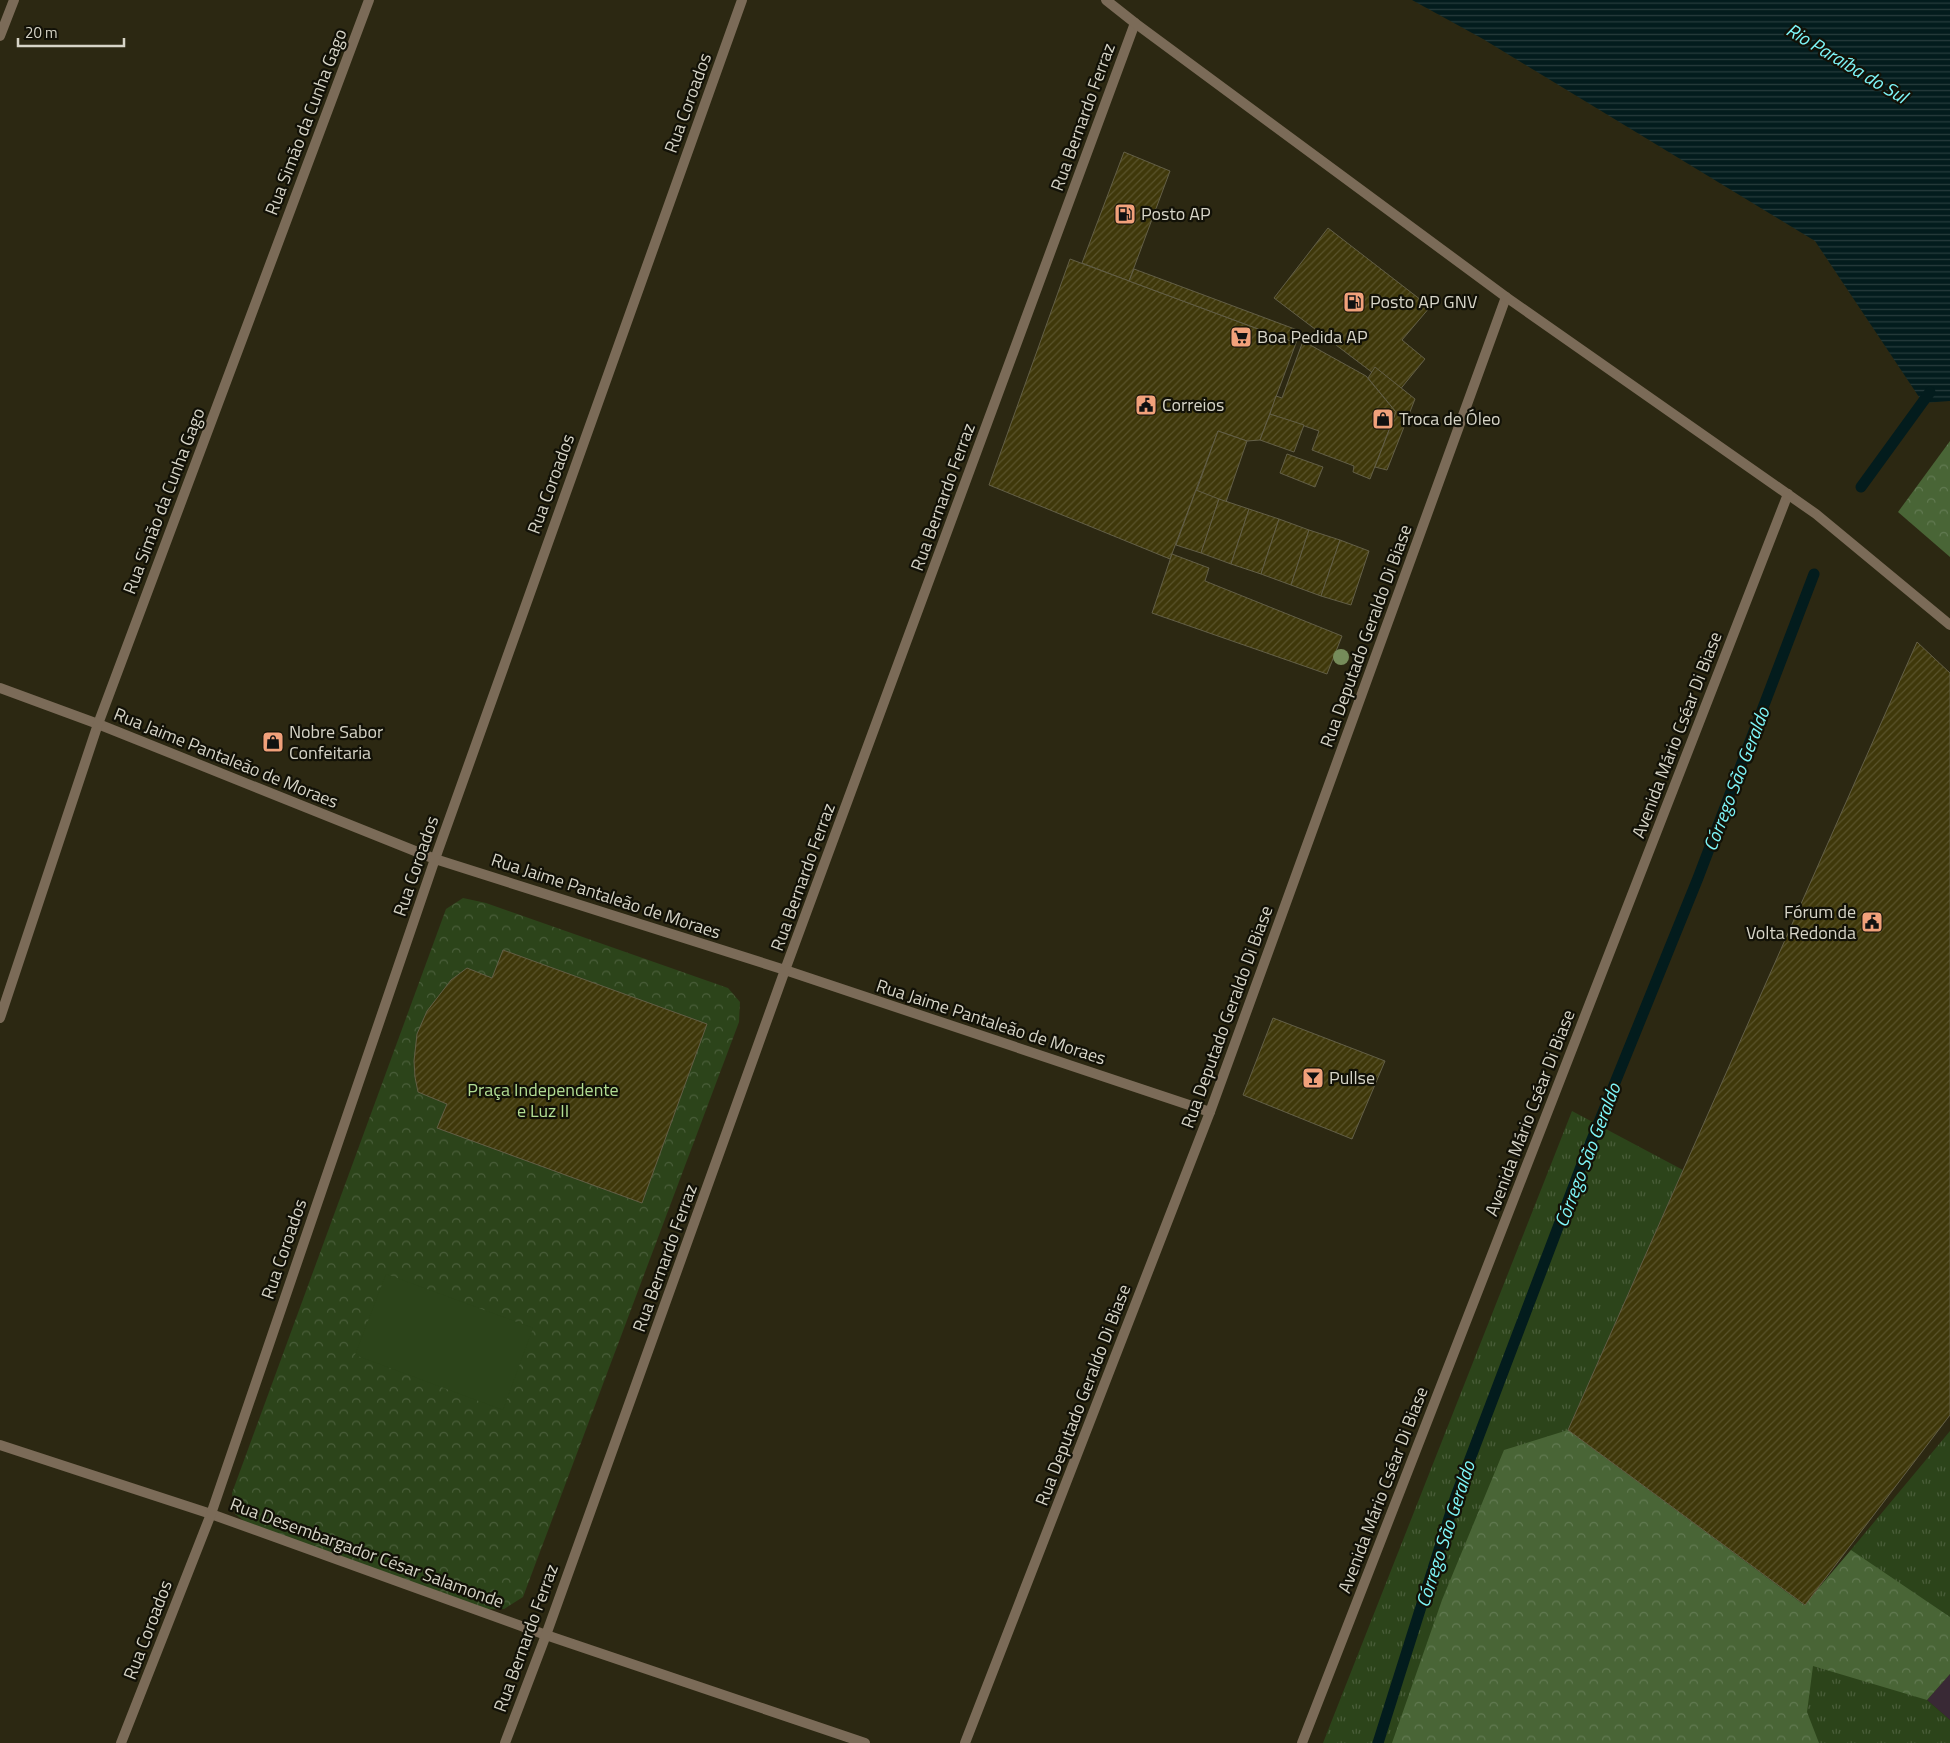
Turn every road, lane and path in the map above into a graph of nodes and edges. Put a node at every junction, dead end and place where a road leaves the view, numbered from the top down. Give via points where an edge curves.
1 (14, 0) edge
2 (369, 0) edge
3 (742, 0) edge
4 (1106, 0) edge
5 (1135, 24) junction
6 (0, 36) edge
7 (1506, 297) junction
8 (1788, 494) junction
9 (1950, 625) edge
10 (0, 688) edge
11 (98, 724) junction
12 (435, 859) junction
13 (785, 970) junction
14 (0, 1018) edge
15 (1210, 1112) junction
16 (0, 1446) edge
17 (211, 1514) junction
18 (546, 1635) junction
19 (121, 1743) edge
20 (505, 1743) edge
21 (865, 1743) edge
22 (965, 1743) edge
23 (1302, 1743) edge

1 - 6 street
2 - 11 street, Rua Simão da Cunha Gago
3 - 12 street, Rua Coroados
4 - 5 street
5 - 7 street
5 - 13 street, Rua Bernardo Ferraz
7 - 8 street
7 - 15 street, Rua Deputado Geraldo Di Biase
8 - 9 street
8 - 23 street, Avenida Mário Cséar Di Biase
10 - 11 street, Rua Jaime Pantaleão de Moraes
11 - 12 street, Rua Jaime Pantaleão de Moraes
11 - 14 street, Rua Simão da Cunha Gago
12 - 13 street, Rua Jaime Pantaleão de Moraes
12 - 17 street, Rua Coroados
13 - 15 street, Rua Jaime Pantaleão de Moraes
13 - 18 street, Rua Bernardo Ferraz
15 - 22 street, Rua Deputado Geraldo Di Biase
16 - 17 street, Rua Desembargador César Salamonde
17 - 18 street, Rua Desembargador César Salamonde
17 - 19 street, Rua Coroados
18 - 20 street, Rua Bernardo Ferraz
18 - 21 street, Rua Desembargador César Salamonde

